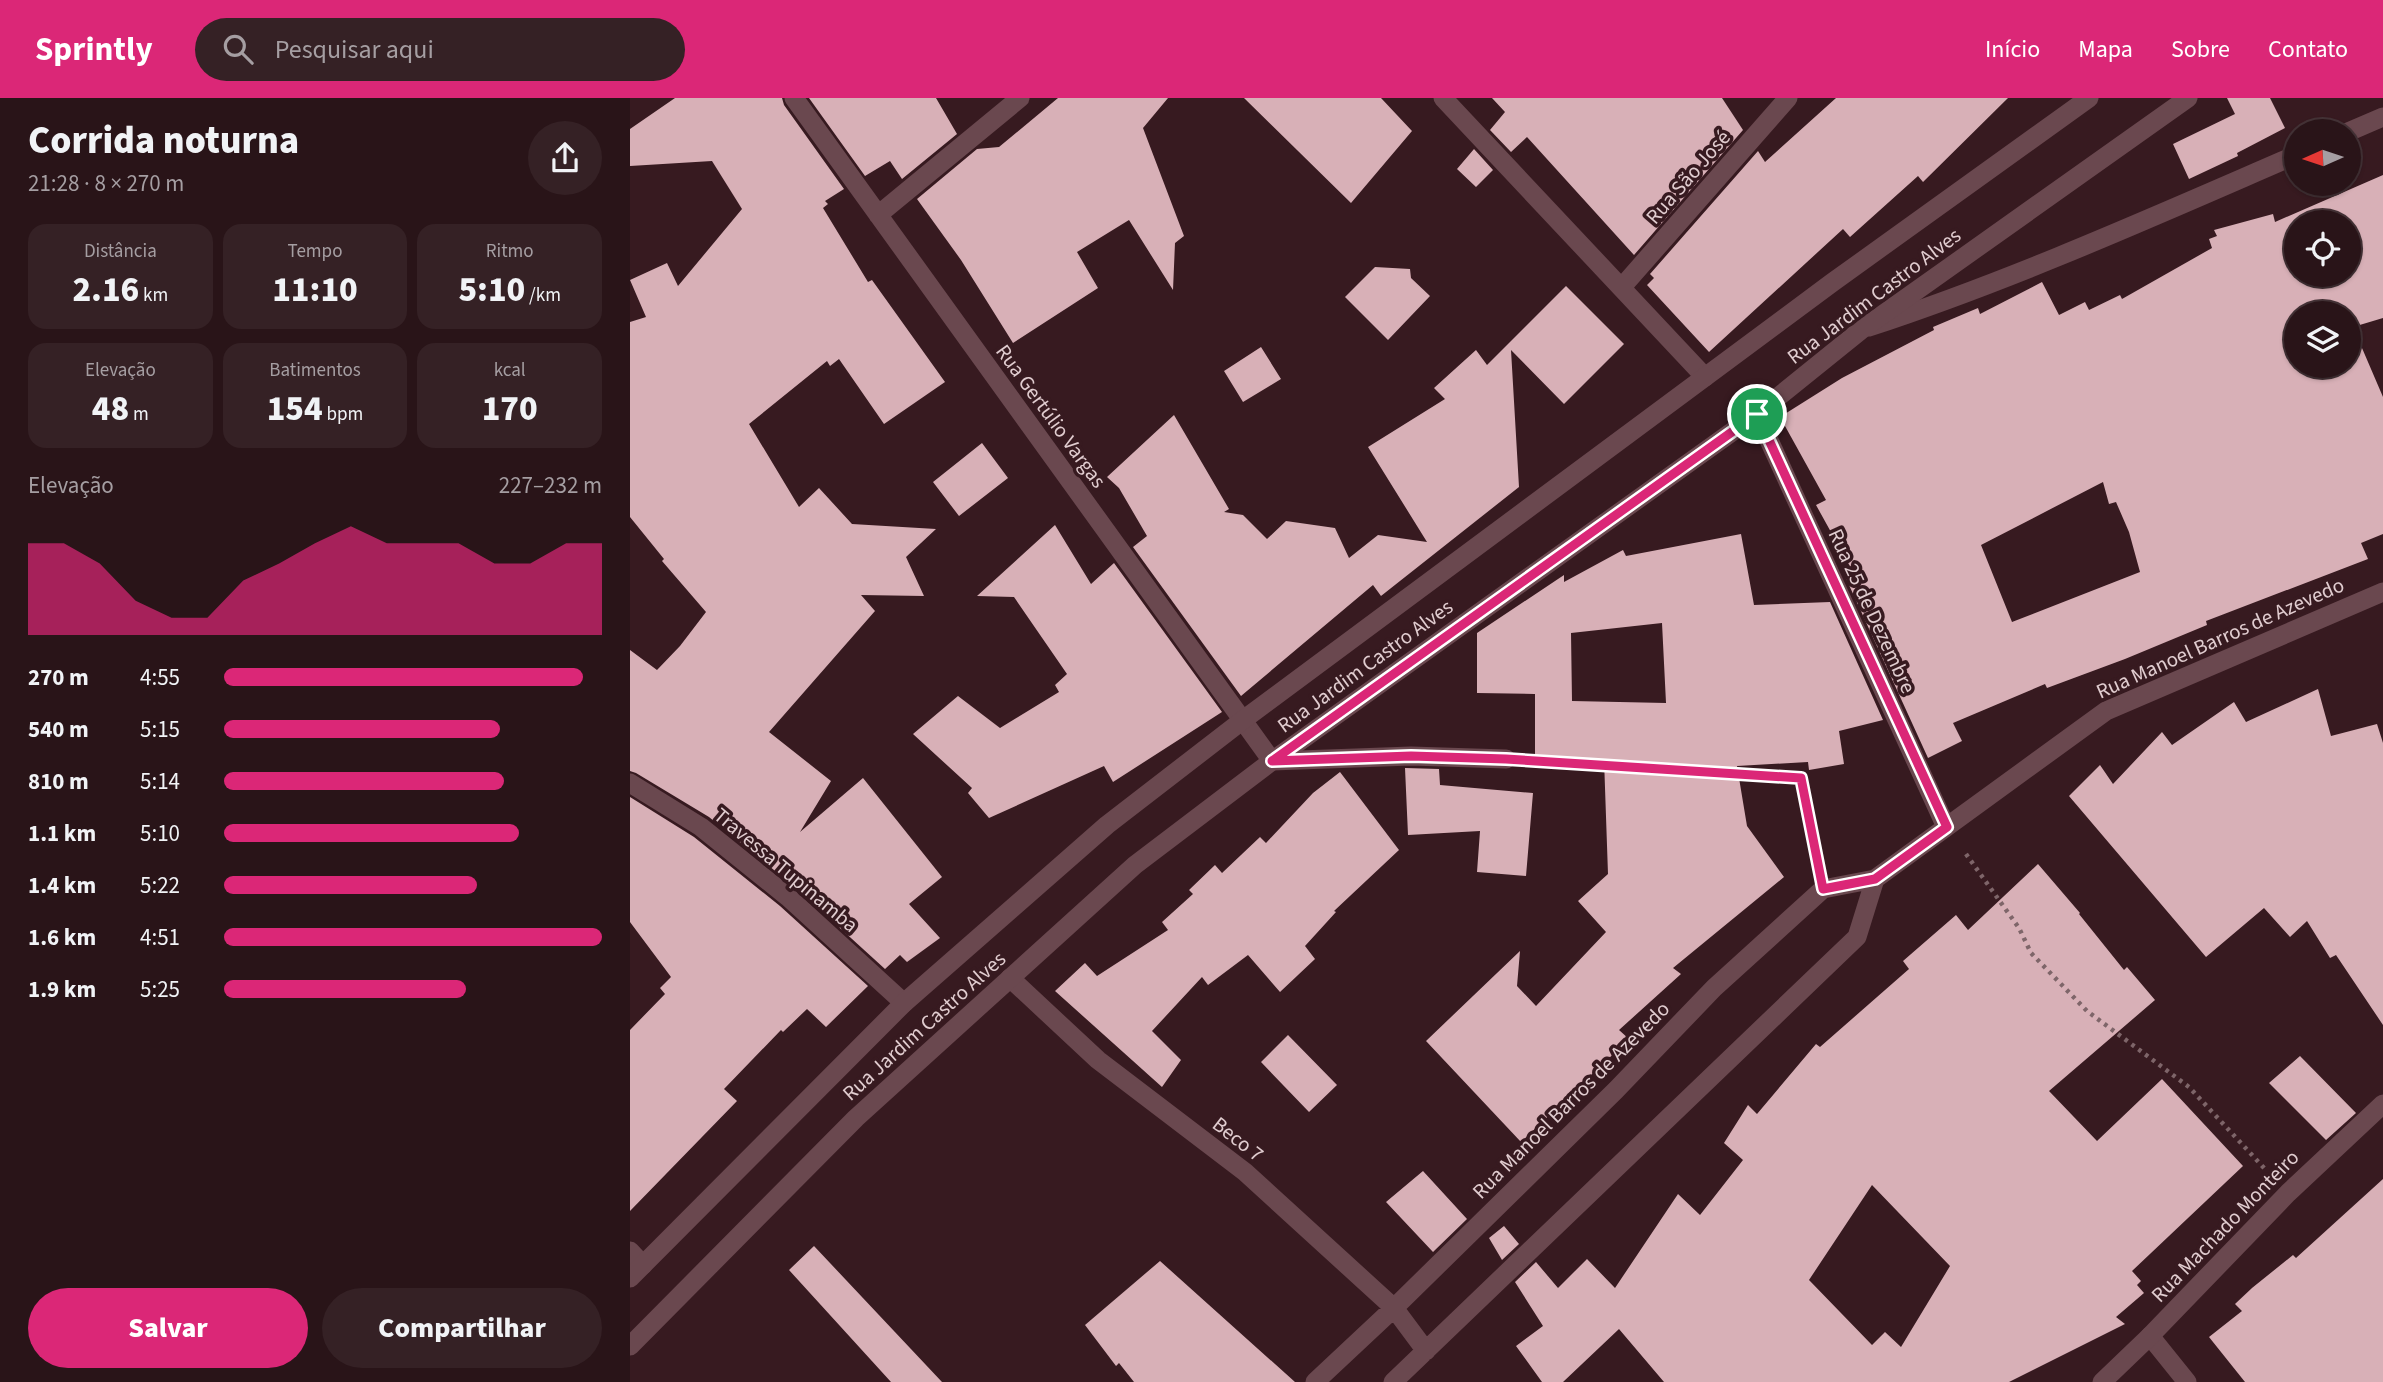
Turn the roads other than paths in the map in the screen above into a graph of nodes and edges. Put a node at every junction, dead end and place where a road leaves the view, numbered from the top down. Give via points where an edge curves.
1 (794, 98) edge
2 (1020, 98) edge
3 (1443, 98) edge
4 (1788, 98) edge
5 (2089, 98) edge
6 (2188, 98) edge
7 (2383, 117) edge
8 (2361, 126) edge
9 (2284, 160) edge
10 (878, 215) junction
11 (1622, 287) junction
12 (1861, 330) junction
13 (1705, 377) junction
14 (1757, 414) junction
15 (2383, 592) edge
16 (1243, 720) junction
17 (1506, 759) road end
18 (1272, 761) junction
19 (630, 783) edge
20 (1947, 827) junction
21 (1875, 879) junction
22 (1010, 978) junction
23 (904, 1003) junction
24 (2383, 1104) edge
25 (634, 1264) edge
26 (1395, 1308) junction
27 (2150, 1336) junction
28 (630, 1346) edge
29 (1426, 1351) junction
30 (1315, 1382) edge
31 (1393, 1382) edge
32 (2102, 1382) edge
33 (2187, 1382) edge

1 - 10 street, Rua Gertúlio Vargas
2 - 10 street
3 - 11 street
4 - 11 street, Rua São José
5 - 13 street, Rua Jardim Castro Alves
6 - 12 street, Rua Jardim Castro Alves
7 - 8 street
9 - 12 street via 1957,298
10 - 16 street, Rua Gertúlio Vargas
11 - 13 street
12 - 14 street, Rua Jardim Castro Alves
13 - 16 street, Rua Jardim Castro Alves
14 - 18 street, Rua Jardim Castro Alves
14 - 20 street, Rua 25 de Dezembre
15 - 20 street, Rua Manoel Barros de Azevedo via 2106,711
16 - 18 street, Rua Gertúlio Vargas
16 - 23 street, Rua Jardim Castro Alves via 1107,825
17 - 18 street via 1411,756
18 - 22 street, Rua Jardim Castro Alves via 1135,865
19 - 23 street, Travessa Tupinamba via 701,827 788,897
20 - 21 street, Rua Manoel Barros de Azevedo
21 - 26 street, Rua Manoel Barros de Azevedo via 1823,889 1714,988
21 - 29 street via 1857,937
22 - 26 street, Beco 7 via 1098,1060 1245,1172
22 - 28 street, Rua Jardim Castro Alves via 856,1118
23 - 25 street, Rua Jardim Castro Alves
24 - 27 street, Rua Machado Monteiro via 2288,1193
26 - 29 street, Beco 7
26 - 30 street, Rua Manoel Barros de Azevedo
27 - 32 street, Rua Machado Monteiro
27 - 33 street
29 - 31 street

